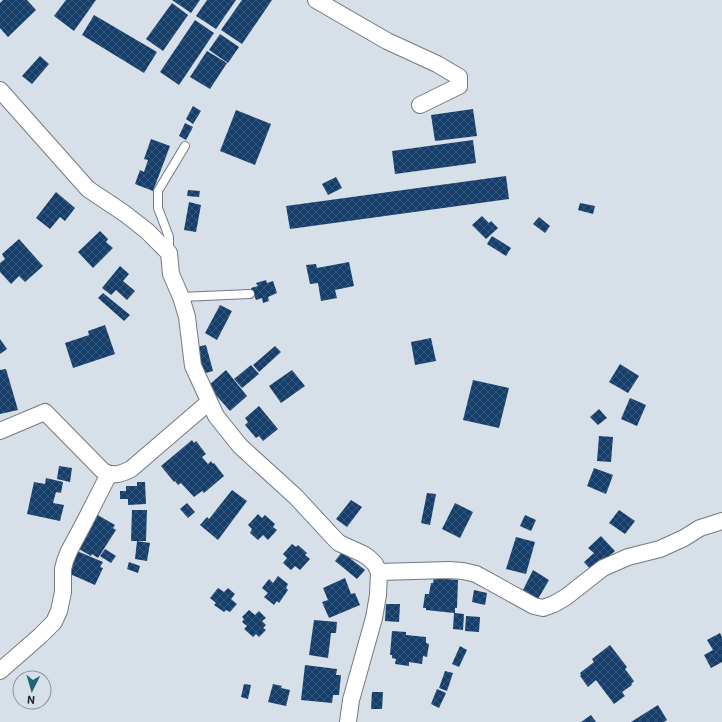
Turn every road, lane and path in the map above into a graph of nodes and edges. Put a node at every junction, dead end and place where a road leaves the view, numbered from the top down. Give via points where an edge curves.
1 (316, 0) edge
2 (0, 90) edge
3 (420, 105) dead end
4 (185, 146) dead end
5 (169, 253) junction
6 (250, 294) dead end
7 (181, 297) junction
8 (209, 402) junction
9 (0, 431) edge
10 (109, 474) junction
11 (722, 520) edge
12 (379, 572) junction
13 (0, 671) edge
14 (348, 722) edge

1 - 3 street via 387,41 459,77 459,86
2 - 5 street via 88,189 147,231
4 - 5 lane via 158,191 158,208 169,237
5 - 7 street via 171,274
6 - 7 lane
7 - 8 street via 187,317 193,366
8 - 10 street via 131,469 118,475
8 - 12 street via 216,416 240,446 296,497 339,543 363,554 376,564
9 - 10 street via 45,412 93,463
10 - 13 street via 65,561 59,611 54,622
11 - 12 street via 700,528 660,549 603,568 566,597 543,608 534,606 476,574 463,571
12 - 14 street via 374,618 351,700

